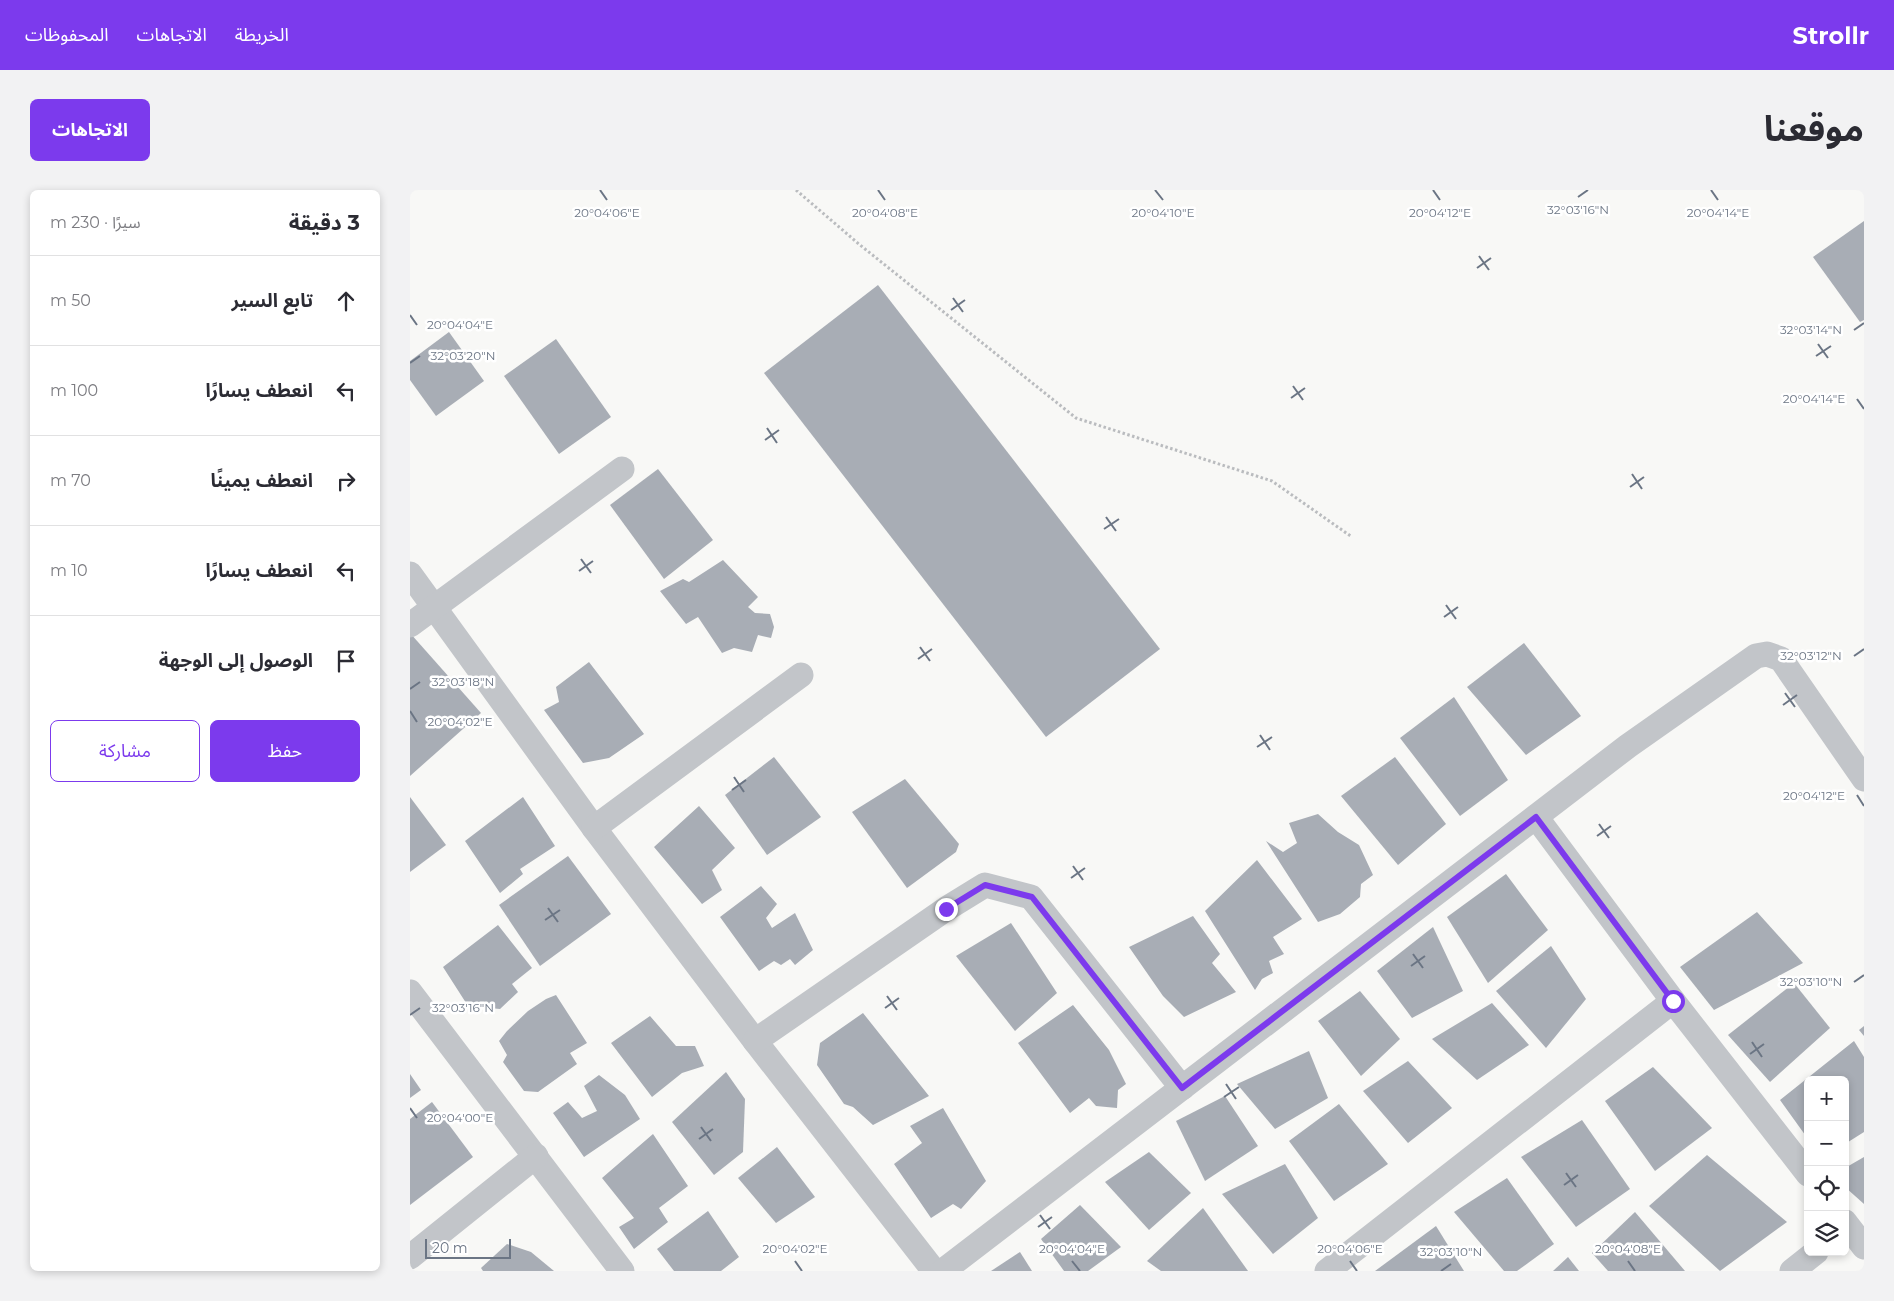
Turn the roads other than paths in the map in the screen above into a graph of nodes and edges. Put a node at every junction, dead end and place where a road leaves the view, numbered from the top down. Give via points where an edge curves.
1 (622, 469) dead end
2 (410, 574) edge
3 (434, 606) junction
4 (410, 625) edge
5 (801, 675) dead end
6 (1864, 779) edge
7 (1536, 817) junction
8 (594, 828) junction
9 (410, 992) edge
10 (1673, 1001) junction
11 (754, 1041) junction
12 (1182, 1088) junction
13 (536, 1156) junction
14 (1804, 1169) edge
15 (1849, 1230) edge
16 (1864, 1247) edge
17 (1811, 1256) edge
18 (410, 1257) edge
19 (622, 1271) edge
20 (934, 1271) edge
21 (943, 1271) edge
22 (1327, 1271) edge
23 (1792, 1271) edge

1 - 3 street
2 - 3 street
3 - 4 street
3 - 8 street
5 - 8 street
6 - 7 street via 1781,659 1767,654 1756,656 1628,746
7 - 10 street
7 - 12 street
8 - 11 street
9 - 13 street
10 - 14 street
10 - 22 street
11 - 12 street via 985,885 1032,897
11 - 20 street
12 - 21 street
13 - 18 street
13 - 19 street
15 - 16 street
17 - 23 street

